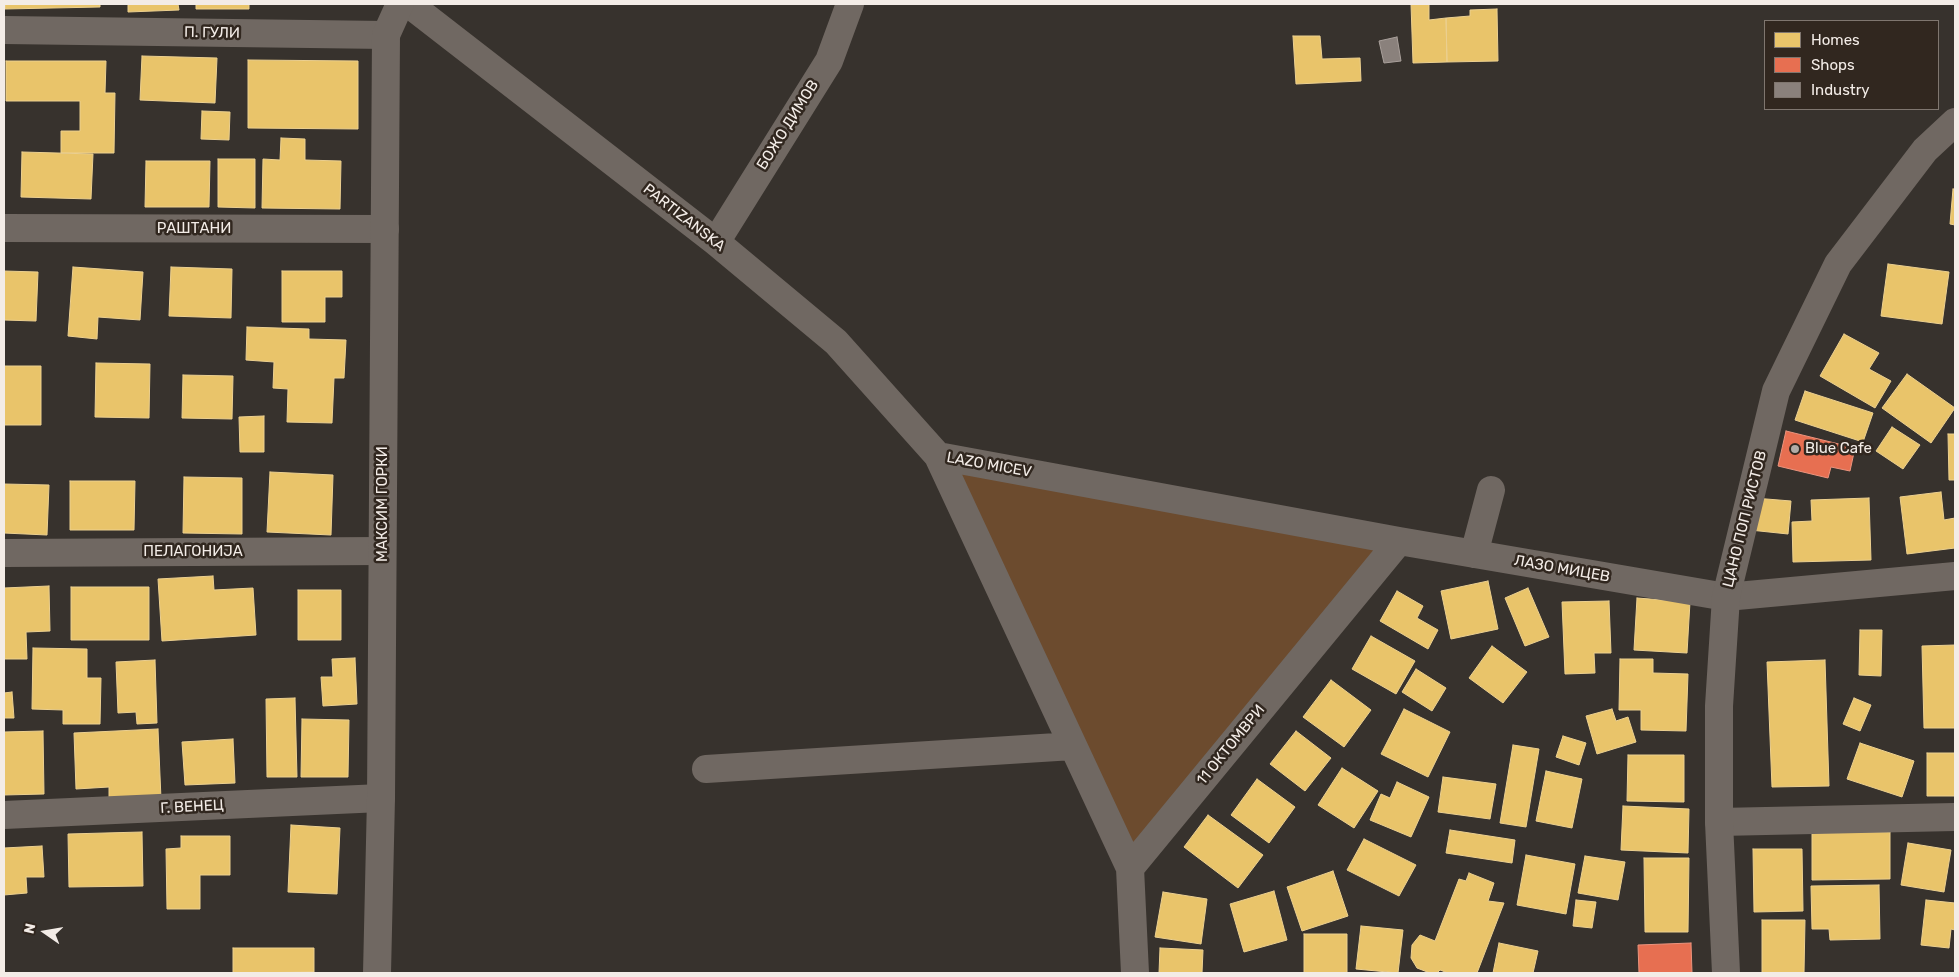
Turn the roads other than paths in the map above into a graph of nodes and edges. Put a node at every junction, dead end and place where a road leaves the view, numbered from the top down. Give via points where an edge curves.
1 (400, 4) edge
2 (409, 4) edge
3 (850, 4) edge
4 (4, 30) edge
5 (386, 35) junction
6 (1955, 122) edge
7 (4, 228) edge
8 (385, 229) junction
9 (716, 242) junction
10 (938, 456) junction
11 (1491, 490) dead end
12 (1399, 541) junction
13 (382, 551) junction
14 (4, 553) edge
15 (1474, 554) junction
16 (1955, 576) edge
17 (1726, 597) junction
18 (1073, 746) junction
19 (706, 769) dead end
20 (381, 798) junction
21 (4, 816) edge
22 (1955, 817) edge
23 (1719, 822) junction
24 (1130, 868) junction
25 (377, 973) edge
26 (1135, 973) edge
27 (1726, 973) edge

1 - 5 street
2 - 9 street, PARTIZANSKA
3 - 9 street, БОЖО ДИМОВ via 828,61
4 - 5 street, П. ГУЛИ
5 - 8 street, МАКСИМ ГОРКИ
6 - 17 street, ЦАНО ПОП РИСТОВ via 1925,150 1838,264 1776,391
7 - 8 street, РАШТАНИ
8 - 13 street, МАКСИМ ГОРКИ
9 - 10 street, PARTIZANSKA via 836,342
10 - 12 street, LAZO MICEV
10 - 18 street, LAZO MICEV
11 - 15 street
12 - 15 street, ЛАЗО МИЦЕВ
12 - 24 street, 11 ОКТОМВРИ
13 - 14 street, ПЕЛАГОНИЈА
13 - 20 street, МАКСИМ ГОРКИ
15 - 17 street, ЛАЗО МИЦЕВ
16 - 17 street, ЛАЗО МИЦЕВ
17 - 23 street, ЦАНО ПОП РИСТОВ via 1719,706
18 - 19 street
18 - 24 street, LAZO MICEV
20 - 21 street, Г. ВЕНЕЦ
20 - 25 street, МАКСИМ ГОРКИ
22 - 23 street
23 - 27 street, ЦАНО ПОП РИСТОВ
24 - 26 street

